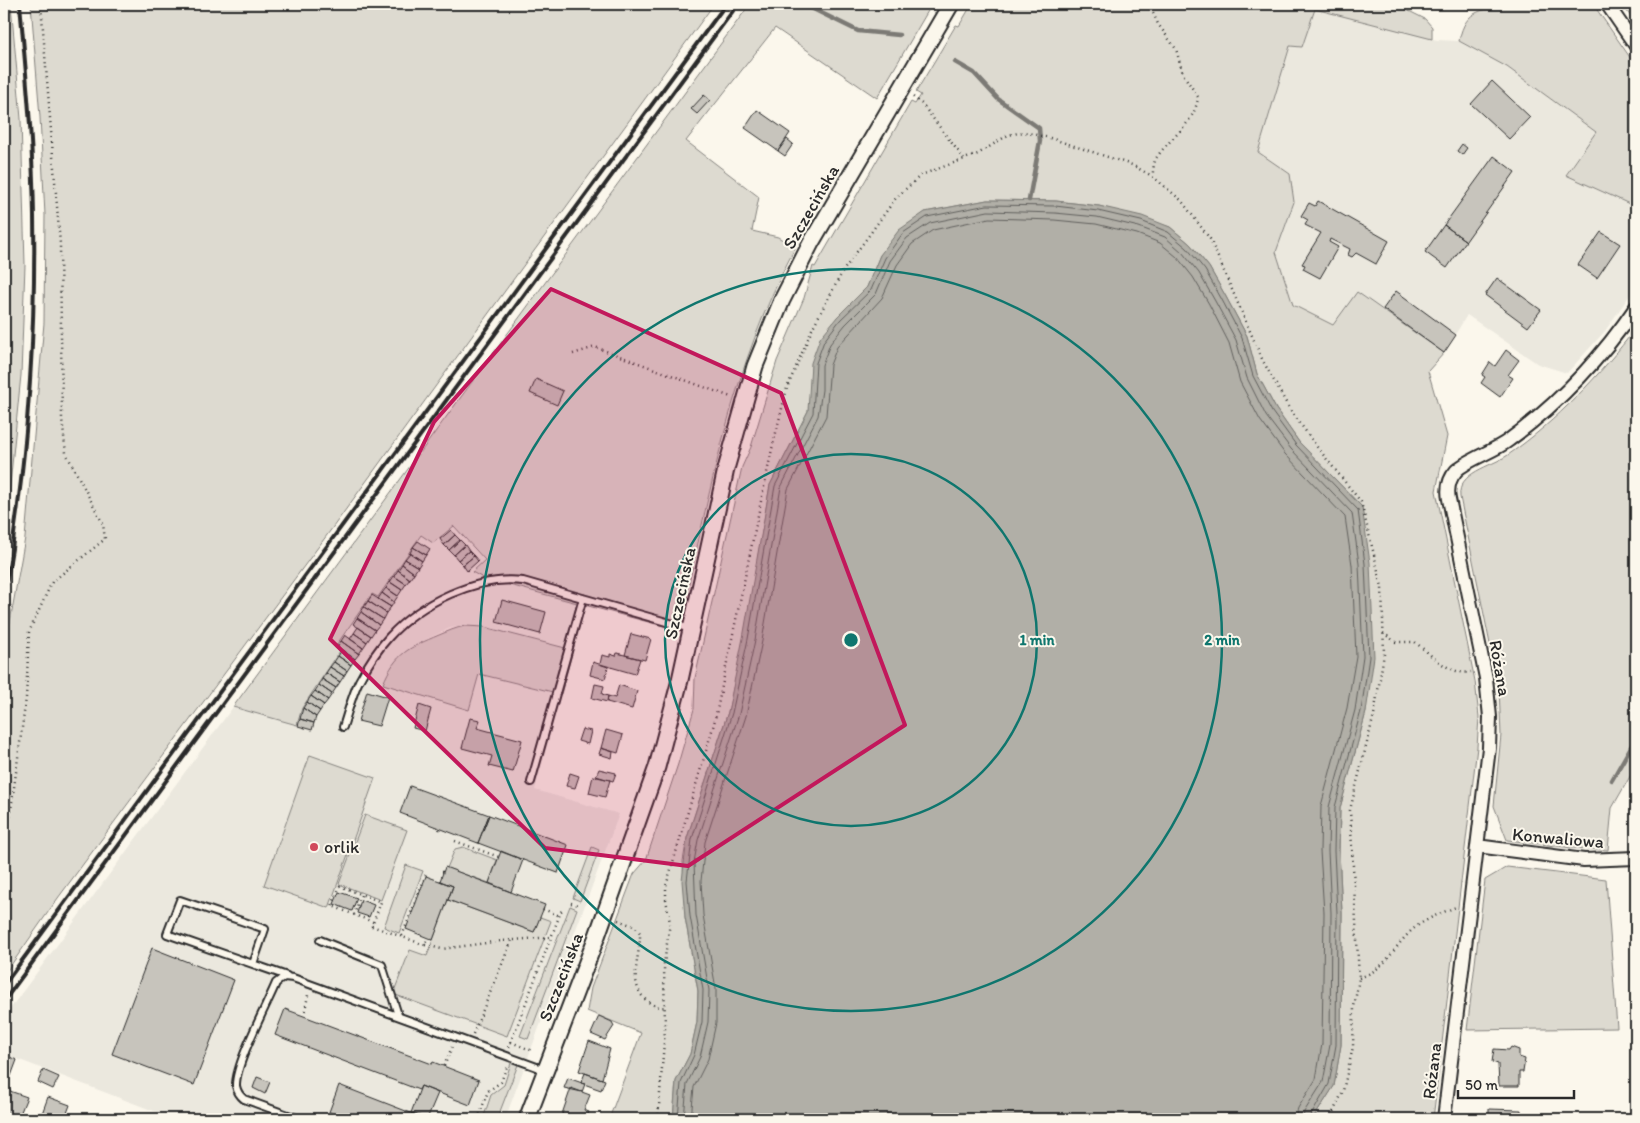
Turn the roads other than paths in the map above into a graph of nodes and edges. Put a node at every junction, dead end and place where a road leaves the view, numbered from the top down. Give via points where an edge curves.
1 (951, 4) edge
2 (1607, 4) edge
3 (1636, 46) edge
4 (1636, 307) edge
5 (583, 598) junction
6 (692, 629) junction
7 (343, 727) dead end
8 (531, 782) dead end
9 (1477, 846) junction
10 (1636, 858) edge
11 (320, 940) dead end
12 (252, 964) junction
13 (267, 969) junction
14 (293, 978) junction
15 (276, 983) junction
16 (398, 1015) junction
17 (545, 1070) junction
18 (299, 1119) edge
19 (527, 1119) edge
20 (1444, 1119) edge

1 - 6 street, Szczecińska via 906,93 796,271 768,331 726,468
2 - 3 street
4 - 9 street, Różana via 1597,358 1553,402 1499,447 1460,467 1449,482 1449,499 1489,700 1490,734
5 - 6 lane
5 - 7 lane via 506,579 450,595 390,636 359,682
5 - 8 lane
6 - 17 street, Szczecińska via 646,799
9 - 10 street, Konwaliowa via 1584,860
9 - 20 street, Różana
11 - 16 lane via 382,965
12 - 12 lane via 167,934 180,900 265,929
12 - 13 lane
13 - 14 lane
13 - 15 lane via 274,975
14 - 15 lane via 281,978
14 - 16 lane
15 - 18 lane via 242,1062 237,1090 251,1102
16 - 17 lane
17 - 19 street, Szczecińska

